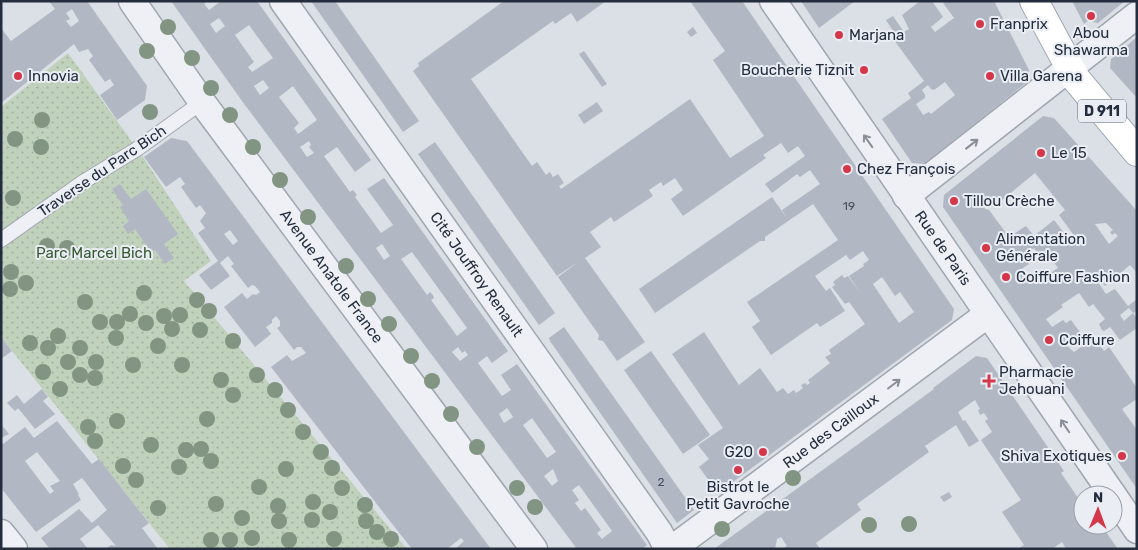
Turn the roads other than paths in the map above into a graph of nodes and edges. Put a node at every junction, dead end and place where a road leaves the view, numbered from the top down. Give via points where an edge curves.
1 (132, 1) edge
2 (283, 1) edge
3 (773, 1) edge
4 (1034, 1) edge
5 (1137, 15) edge
6 (1070, 69) junction
7 (202, 102) junction
8 (1137, 152) edge
9 (906, 196) junction
10 (1, 240) edge
11 (988, 314) junction
12 (1106, 485) edge
13 (1123, 510) edge
14 (1137, 530) edge
15 (1, 533) edge
16 (14, 549) edge
17 (534, 549) edge
18 (668, 549) edge
19 (672, 549) edge

1 - 7 street, Avenue Anatole France
2 - 18 street, Cité Jouffroy Renault
9 -> 3 street, Rue de Paris
4 - 6 main road, D 911
5 - 6 street
6 - 8 main road, D 911 via 1084,91
9 -> 6 street
7 - 10 lane, Traverse du Parc Bich
7 - 17 street, Avenue Anatole France
9 - 11 street, Rue de Paris
12 -> 11 street, Rue de Paris
19 -> 11 street, Rue des Cailloux
13 - 14 street, Rue de Paris
15 - 16 street

